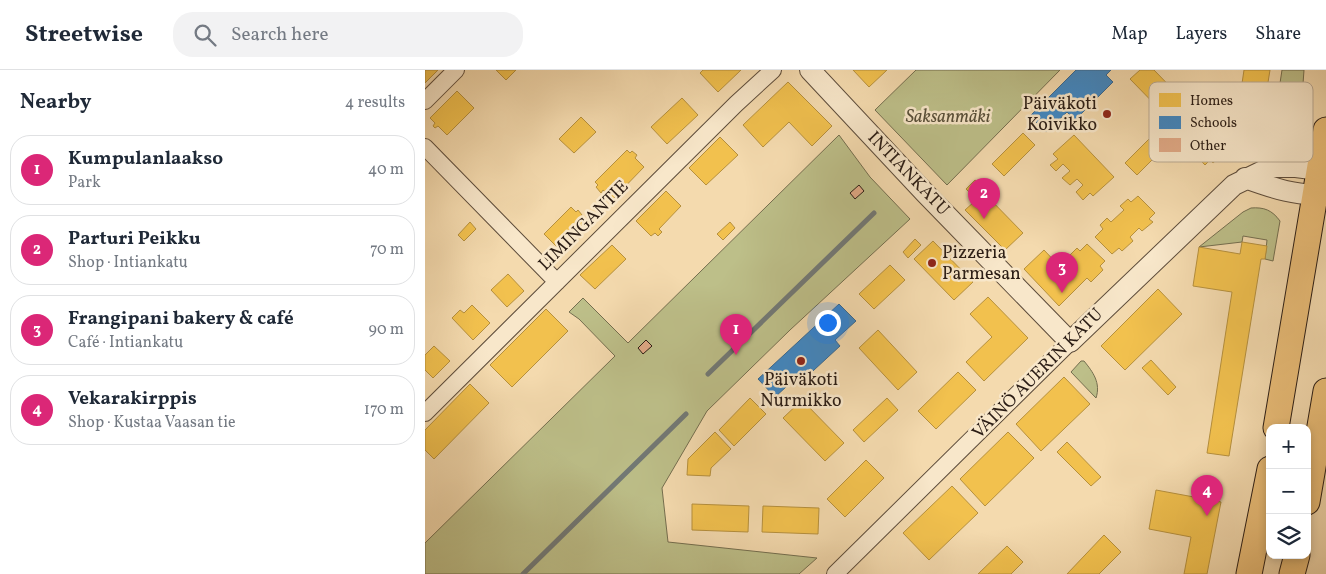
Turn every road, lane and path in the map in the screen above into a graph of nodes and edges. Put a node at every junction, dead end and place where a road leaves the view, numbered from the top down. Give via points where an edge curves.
1 (456, 70) edge
2 (773, 70) edge
3 (810, 70) edge
4 (425, 101) edge
5 (1326, 130) edge
6 (425, 147) edge
7 (1322, 183) edge
8 (557, 282) junction
9 (1070, 342) junction
10 (1326, 391) edge
11 (425, 413) edge
12 (1278, 424) edge
13 (1270, 469) edge
14 (1311, 479) edge
15 (1296, 559) edge
16 (835, 574) edge
17 (1249, 574) edge
18 (1292, 574) edge

1 - 4 street
2 - 8 street, LIMINGANTIE
3 - 9 street, INTIANKATU
5 - 7 main road
6 - 8 street
7 - 9 street, VÄINÖ AUERIN KATU via 1285,166 1271,167 1245,178 1225,193
7 - 12 main road
8 - 11 street, LIMINGANTIE
9 - 16 street, VÄINÖ AUERIN KATU
10 - 14 main road
13 - 17 main road
15 - 18 main road

